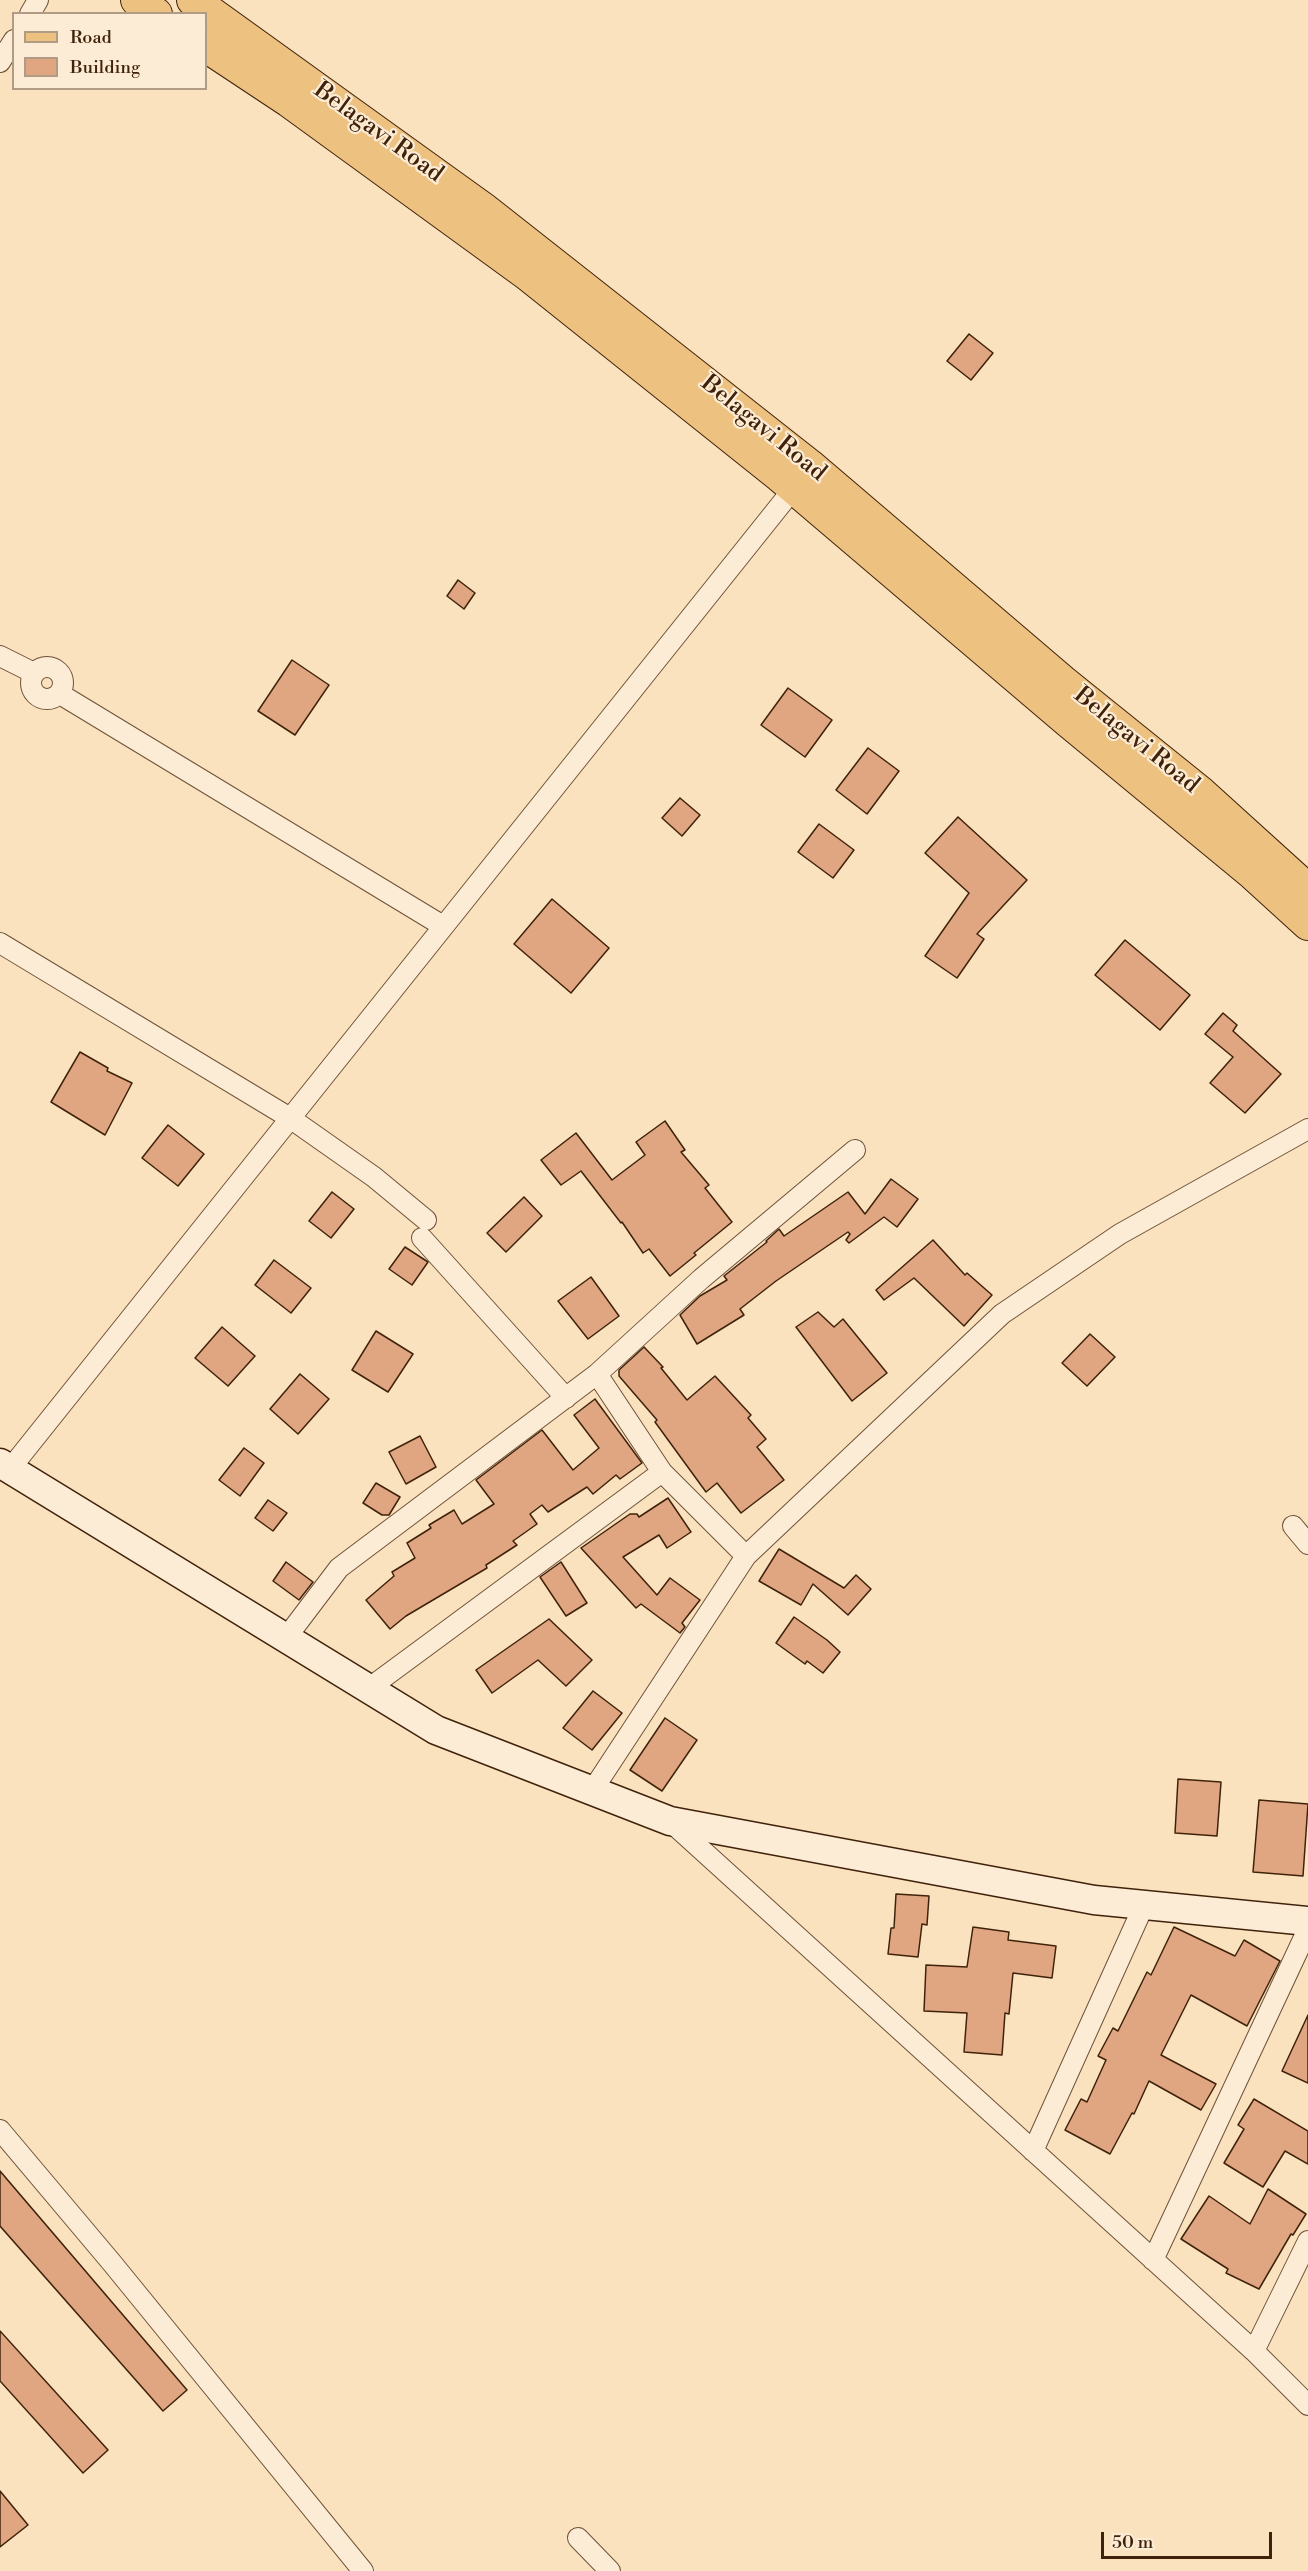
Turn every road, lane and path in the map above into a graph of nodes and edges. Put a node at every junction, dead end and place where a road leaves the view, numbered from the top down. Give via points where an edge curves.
1 (136, 0) edge
2 (193, 0) edge
3 (153, 12) edge
4 (12, 43) edge
5 (207, 47) edge
6 (0, 62) edge
7 (794, 488) junction
8 (0, 656) edge
9 (1308, 890) edge
10 (1308, 924) edge
11 (443, 926) junction
12 (0, 943) edge
13 (290, 1118) junction
14 (1308, 1129) edge
15 (855, 1150) dead end
16 (597, 1374) junction
17 (566, 1398) junction
18 (5, 1466) edge
19 (662, 1472) junction
20 (1293, 1526) dead end
21 (1308, 1544) edge
22 (746, 1556) junction
23 (286, 1638) junction
24 (368, 1689) junction
25 (592, 1791) junction
26 (670, 1821) junction
27 (1144, 1905) junction
28 (1308, 1921) edge
29 (1308, 1929) edge
30 (0, 2130) edge
31 (1033, 2151) junction
32 (1308, 2241) edge
33 (1154, 2260) junction
34 (1254, 2351) junction
35 (1308, 2405) edge
36 (578, 2538) dead end
37 (363, 2571) edge
38 (610, 2571) edge

1 - 3 main road
2 - 9 main road, Belagavi Road via 485,210 809,465 1062,681 1201,793
4 - 6 street
5 - 7 main road via 290,101 527,274
7 - 10 main road
7 - 11 street
8 - 11 street via 34,673 31,683 41,699 60,694
11 - 13 street
12 - 13 street
13 - 17 street via 374,1177 424,1229
13 - 18 street
14 - 22 street via 1120,1234 1002,1314
15 - 16 street via 701,1279
16 - 17 street
16 - 19 street
17 - 23 street via 339,1568
18 - 23 main road
19 - 22 street
19 - 24 street
20 - 21 street
22 - 25 street
23 - 24 main road
24 - 25 main road via 436,1730
25 - 26 main road
26 - 27 main road via 1094,1900
26 - 31 street
27 - 28 main road
27 - 31 street
29 - 33 street
30 - 37 street
31 - 33 street
32 - 34 street
33 - 34 street
34 - 35 street
36 - 38 street

